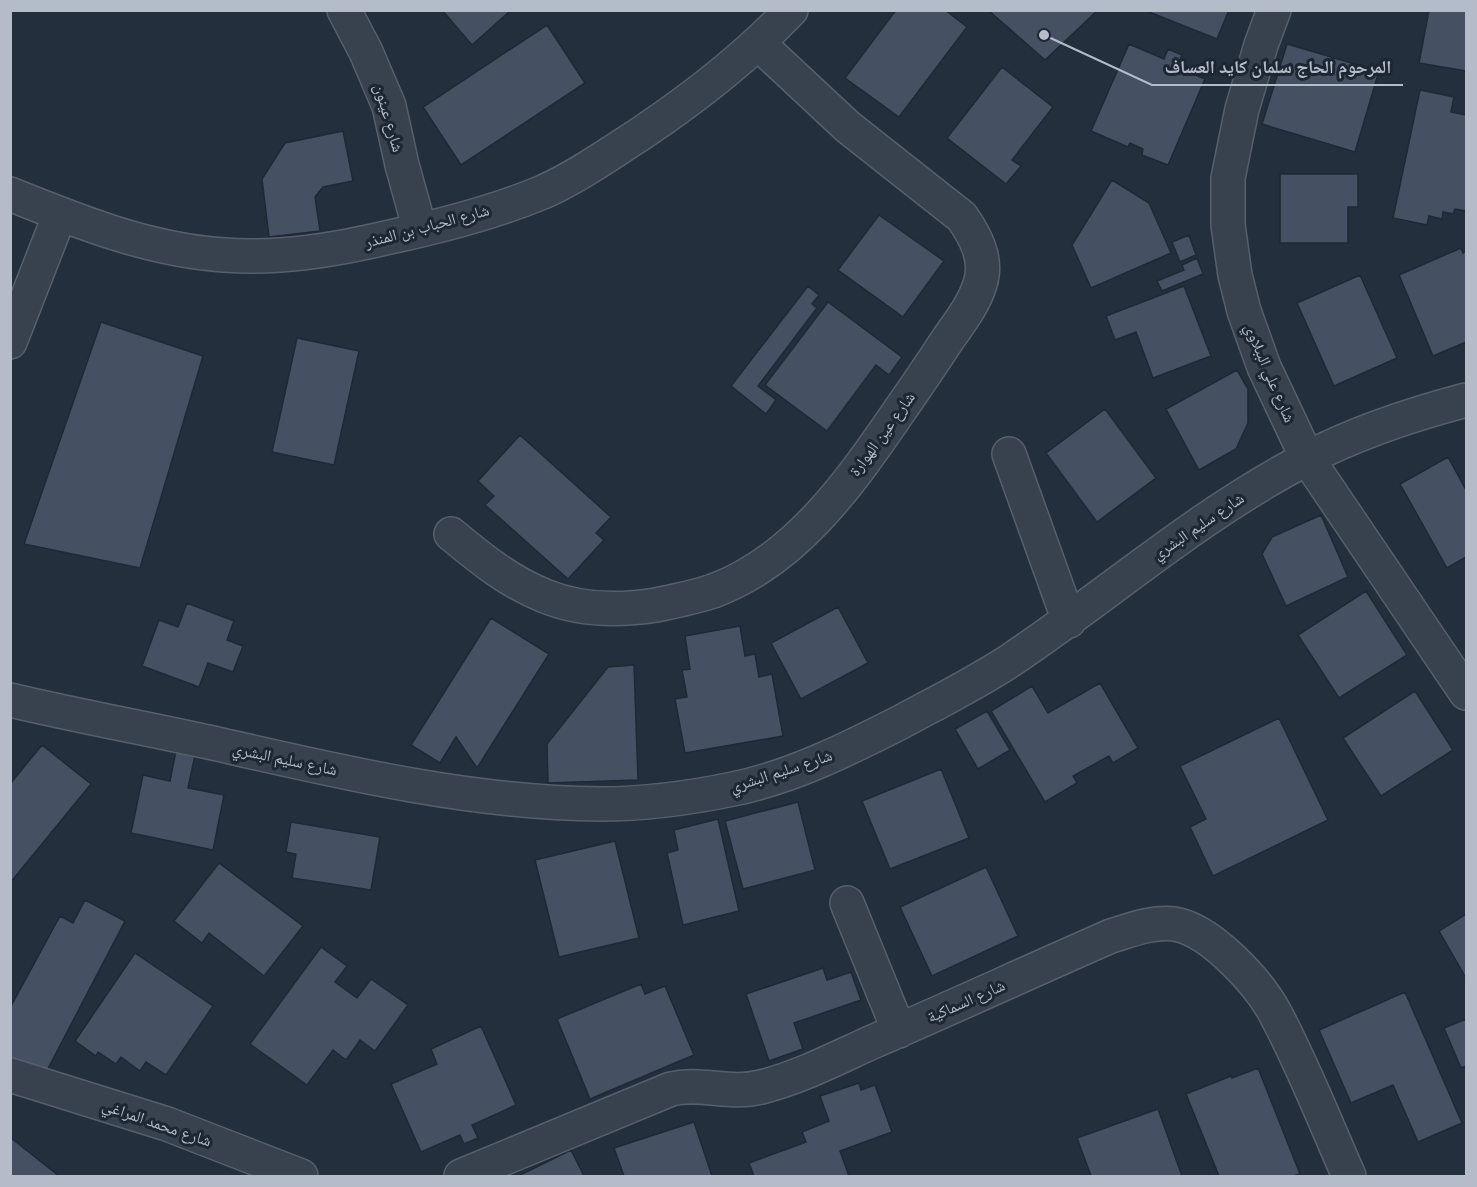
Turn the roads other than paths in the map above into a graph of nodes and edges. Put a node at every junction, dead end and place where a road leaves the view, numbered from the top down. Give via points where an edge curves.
1 (344, 10) edge
2 (791, 10) edge
3 (1274, 10) edge
4 (759, 44) junction
5 (10, 194) edge
6 (60, 214) junction
7 (420, 230) junction
8 (10, 342) edge
9 (1467, 400) edge
10 (1009, 454) dead end
11 (1307, 458) junction
12 (451, 534) dead end
13 (1069, 621) junction
14 (1467, 693) edge
15 (10, 700) edge
16 (847, 903) dead end
17 (899, 1031) junction
18 (10, 1075) edge
19 (301, 1176) edge
20 (461, 1176) edge
21 (1349, 1176) edge

1 - 7 street, شارع عينون via 389,106
2 - 4 street, شارع الحباب بن المنذر
3 - 11 street, شارع علي الببلاوي via 1242,109 1228,178 1228,225 1244,311 1264,367
4 - 7 street, شارع الحباب بن المنذر via 695,96 593,165 543,192
4 - 12 street, شارع عين الهوارة via 848,127 962,217 976,237 982,259 981,283 968,310 884,433 813,522 770,560 714,590 643,607 600,610 574,606 520,585 489,566
5 - 6 street, شارع الحباب بن المنذر
6 - 7 street, شارع الحباب بن المنذر via 143,242 223,255 273,256 341,248
6 - 8 street
9 - 11 street, شارع سليم البشري via 1356,436
10 - 13 street
11 - 13 street, شارع سليم البشري via 1207,518
11 - 14 street, شارع علي الببلاوي
13 - 15 street, شارع سليم البشري via 951,696 853,747 736,788 666,800 602,804 510,800 312,766
16 - 17 street
17 - 20 street, شارع السماكية via 761,1087 727,1090 696,1085 670,1089
17 - 21 street, شارع السماكية via 1112,936 1147,926 1175,924 1205,936 1231,957 1274,1011
18 - 19 street, شارع محمد المراغي via 166,1124

